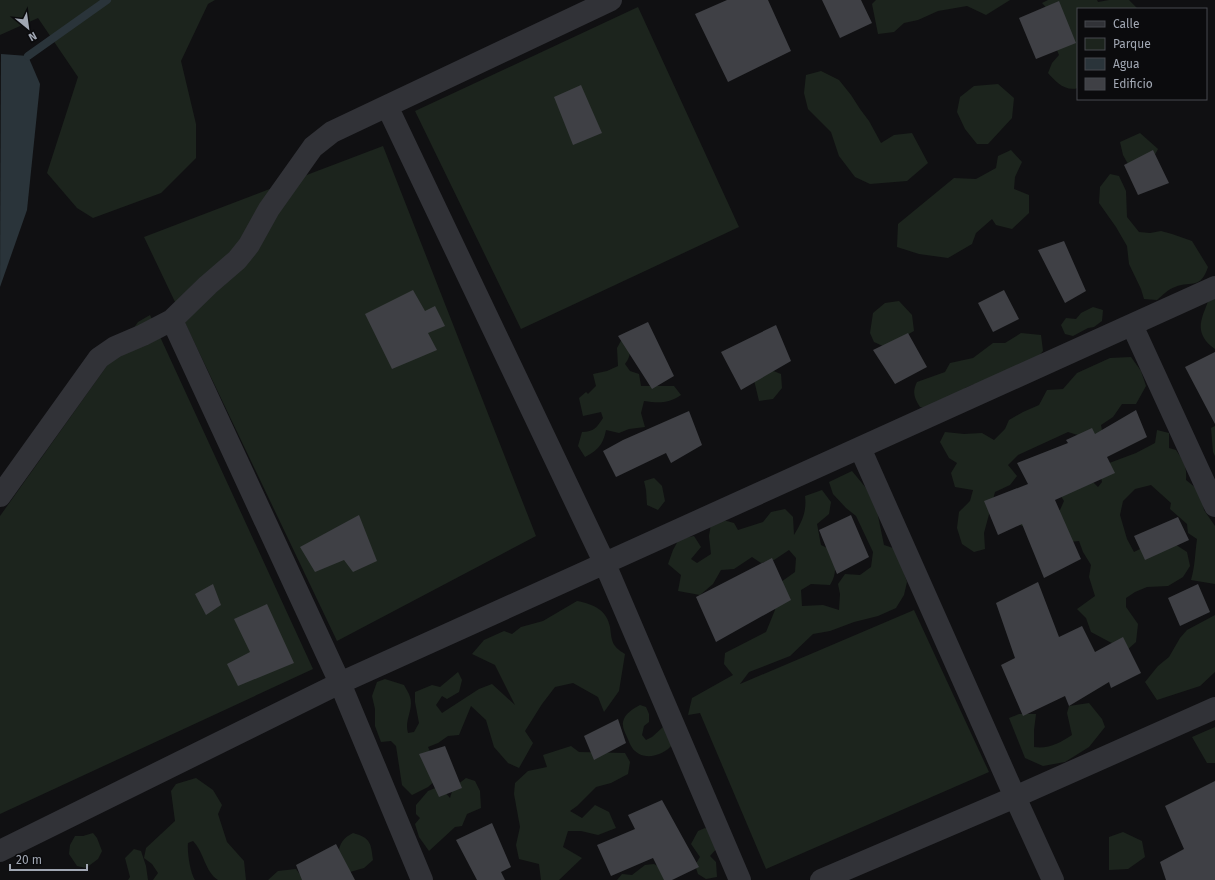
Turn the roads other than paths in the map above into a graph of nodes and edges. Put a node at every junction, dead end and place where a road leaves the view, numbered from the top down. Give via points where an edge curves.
1 (611, 0) edge
2 (387, 106) junction
3 (1215, 287) edge
4 (172, 320) junction
5 (1132, 325) junction
6 (860, 448) junction
7 (0, 496) edge
8 (1215, 506) edge
9 (605, 564) junction
10 (340, 683) junction
11 (1215, 708) edge
12 (1015, 797) junction
13 (0, 851) edge
14 (422, 880) edge
15 (740, 880) edge
16 (821, 880) edge
17 (1053, 880) edge

1 - 2 street
2 - 4 street via 332,132 314,147 269,209 249,245 237,260
2 - 9 street
3 - 5 street
4 - 7 street via 115,347 99,358
4 - 10 street
5 - 6 street
5 - 8 street
6 - 9 street
6 - 12 street
9 - 10 street
9 - 15 street
10 - 13 street
10 - 14 street
11 - 12 street
12 - 16 street
12 - 17 street

